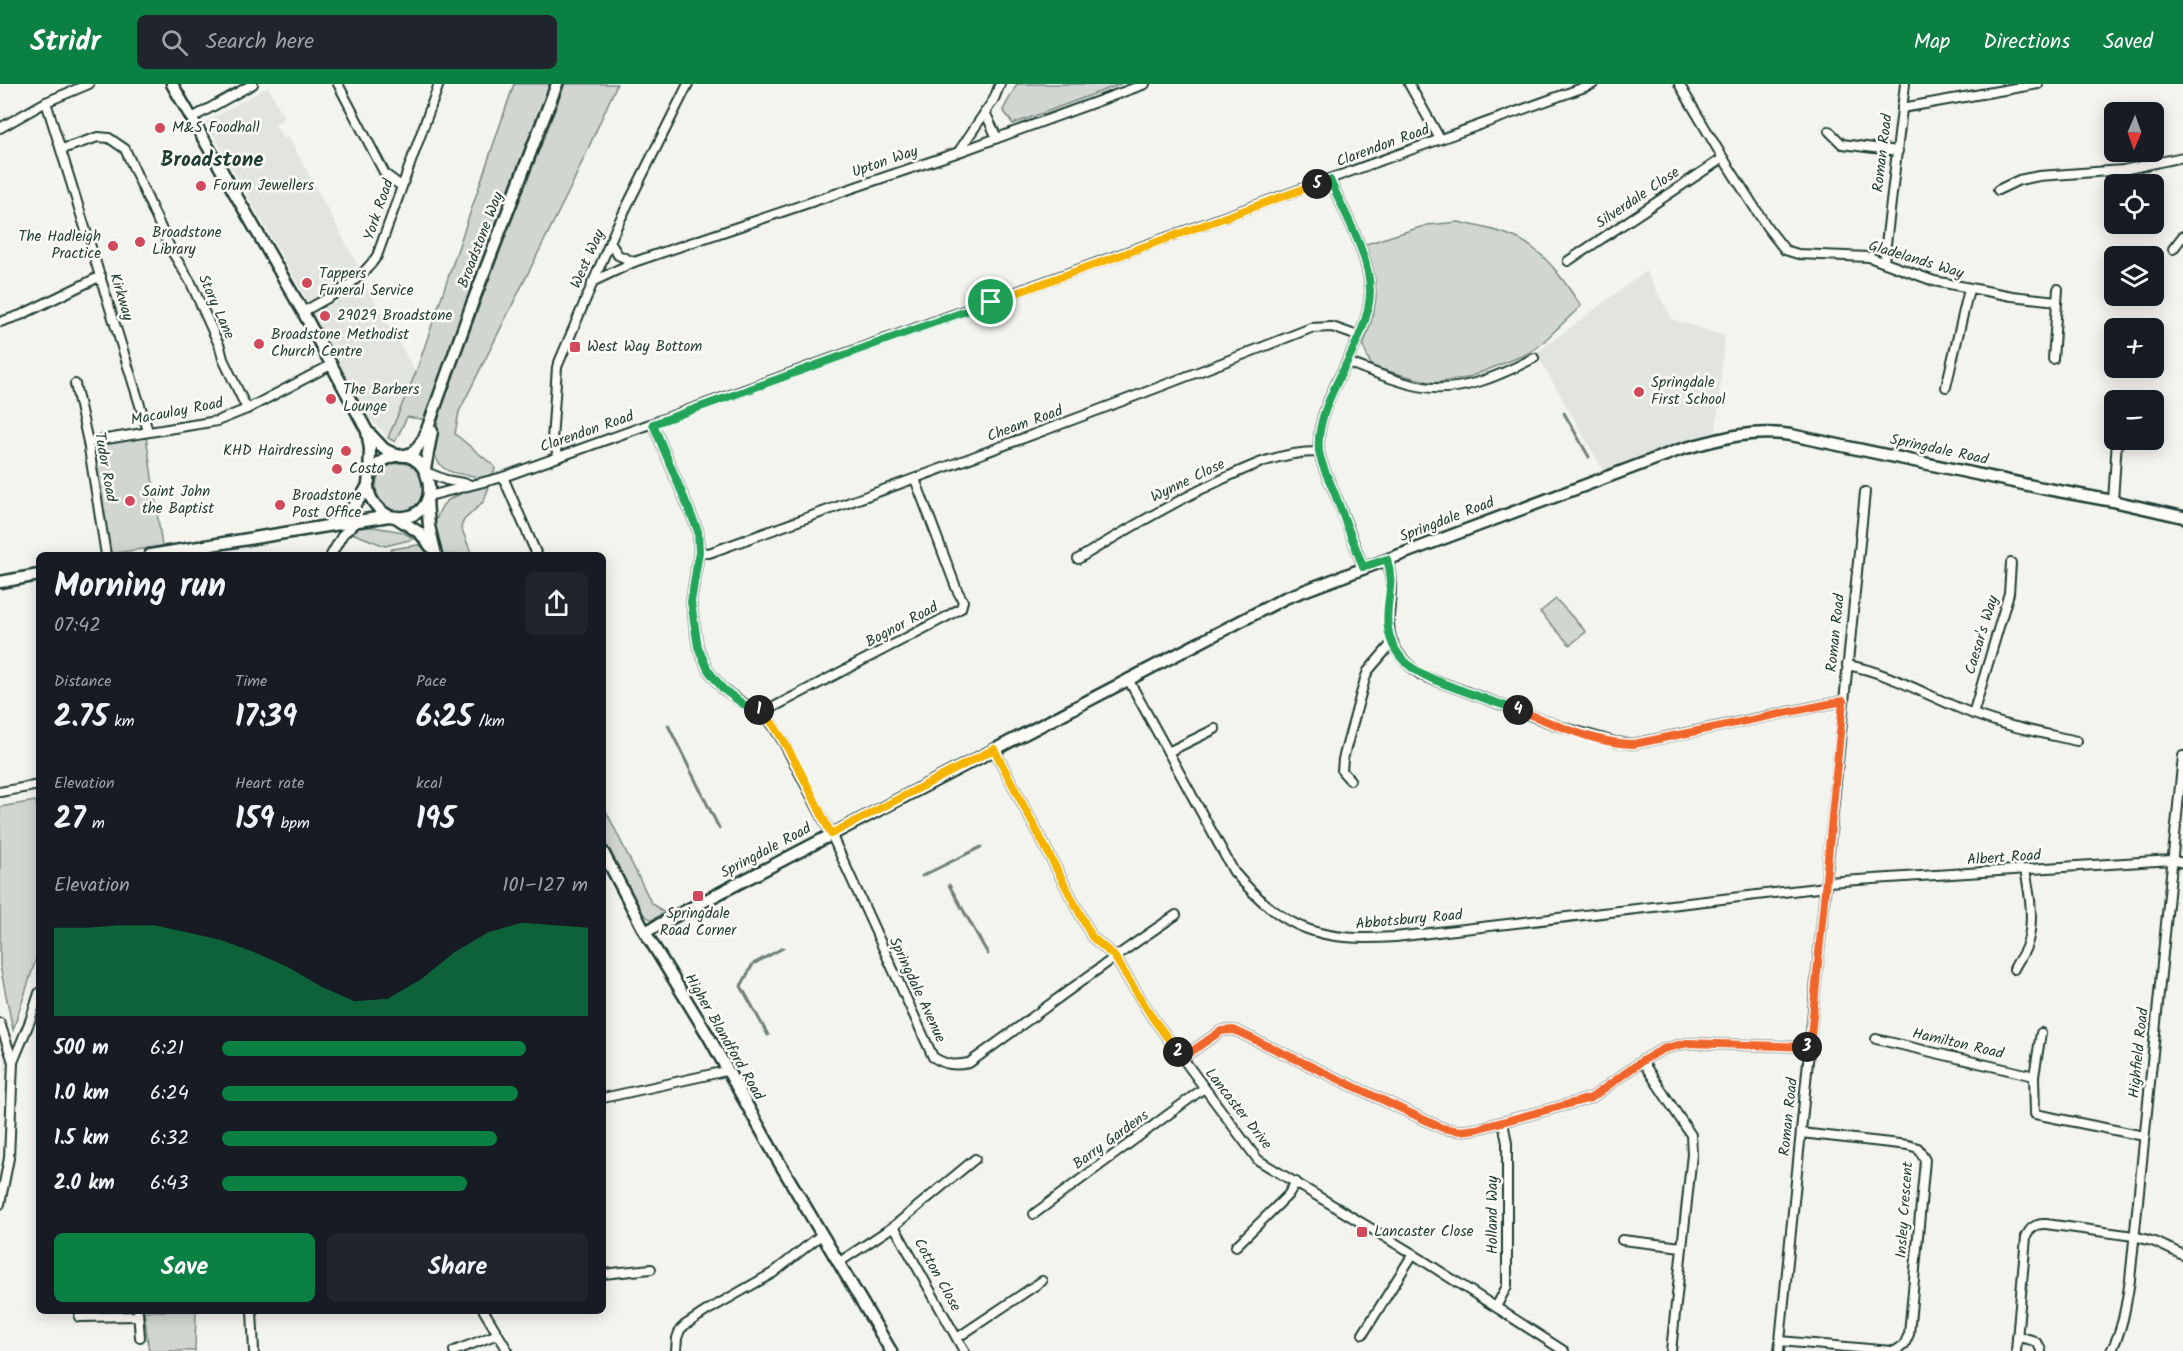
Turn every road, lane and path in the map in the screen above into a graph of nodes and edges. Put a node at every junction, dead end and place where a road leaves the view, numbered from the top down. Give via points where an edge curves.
1 (89, 84) edge
2 (172, 84) edge
3 (253, 84) edge
4 (338, 84) edge
5 (439, 84) edge
6 (557, 84) edge
7 (688, 84) edge
8 (1000, 84) edge
9 (1144, 84) edge
10 (1409, 84) edge
11 (1593, 84) edge
12 (1679, 84) edge
13 (1905, 84) edge
14 (2038, 84) edge
15 (46, 102) junction
16 (1902, 108) junction
17 (986, 112) junction
18 (192, 118) junction
19 (0, 128) edge
20 (1829, 131) dead end
21 (997, 138) junction
22 (1440, 139) junction
23 (62, 149) junction
24 (1898, 151) junction
25 (959, 152) junction
26 (2183, 157) edge
27 (1723, 158) junction
28 (1330, 180) junction
29 (402, 186) junction
30 (1998, 189) dead end
31 (2183, 236) edge
32 (610, 242) junction
33 (2173, 249) dead end
34 (1568, 261) dead end
35 (1884, 261) junction
36 (634, 262) junction
37 (101, 276) junction
38 (592, 282) junction
39 (1969, 289) junction
40 (2058, 289) dead end
41 (2057, 301) junction
42 (303, 312) junction
43 (0, 322) edge
44 (1358, 336) junction
45 (1534, 358) dead end
46 (2053, 359) dead end
47 (1347, 362) junction
48 (331, 365) junction
49 (75, 384) dead end
50 (1947, 387) dead end
51 (436, 407) junction
52 (247, 409) junction
53 (653, 424) junction
54 (148, 431) junction
55 (367, 431) junction
56 (88, 442) junction
57 (2117, 450) edge
58 (1319, 452) junction
59 (400, 456) junction
60 (559, 456) junction
61 (426, 471) junction
62 (503, 477) junction
63 (915, 479) junction
64 (368, 483) junction
65 (470, 484) junction
66 (1865, 492) dead end
67 (428, 498) junction
68 (2114, 501) junction
69 (393, 517) junction
70 (2183, 517) edge
71 (357, 522) junction
72 (321, 526) junction
73 (106, 552) edge
74 (168, 552) edge
75 (333, 552) edge
76 (434, 552) edge
77 (435, 552) edge
78 (536, 552) edge
79 (699, 552) junction
80 (1078, 559) dead end
81 (1387, 559) junction
82 (2011, 563) dead end
83 (1363, 567) junction
84 (36, 576) edge
85 (0, 582) edge
86 (1393, 642) junction
87 (1847, 665) junction
88 (1128, 679) junction
89 (1843, 701) junction
90 (764, 712) junction
91 (1973, 714) junction
92 (1215, 729) dead end
93 (2077, 741) dead end
94 (994, 749) junction
95 (1168, 752) junction
96 (2183, 756) edge
97 (1350, 780) dead end
98 (36, 786) edge
99 (0, 792) edge
100 (831, 834) junction
101 (606, 858) edge
102 (2172, 860) junction
103 (2183, 864) edge
104 (2025, 870) junction
105 (1827, 885) junction
106 (1176, 915) dead end
107 (645, 932) junction
108 (1114, 956) junction
109 (2014, 969) dead end
110 (36, 1002) edge
111 (0, 1023) edge
112 (2041, 1033) dead end
113 (1876, 1039) dead end
114 (1810, 1047) junction
115 (1182, 1058) junction
116 (1642, 1061) junction
117 (13, 1062) junction
118 (726, 1071) junction
119 (2034, 1076) junction
120 (1204, 1088) junction
121 (606, 1097) edge
122 (1503, 1122) junction
123 (1801, 1133) junction
124 (2144, 1136) junction
125 (975, 1159) dead end
126 (1296, 1182) junction
127 (0, 1204) edge
128 (1034, 1214) dead end
129 (894, 1226) junction
130 (821, 1234) junction
131 (2134, 1236) junction
132 (1622, 1240) dead end
133 (1236, 1246) dead end
134 (1682, 1247) junction
135 (1413, 1254) junction
136 (2183, 1256) edge
137 (838, 1263) junction
138 (651, 1269) dead end
139 (606, 1274) edge
140 (1042, 1281) dead end
141 (1496, 1307) junction
142 (123, 1314) edge
143 (138, 1314) edge
144 (252, 1314) edge
145 (486, 1314) edge
146 (79, 1317) dead end
147 (498, 1334) junction
148 (1363, 1334) dead end
149 (140, 1337) dead end
150 (2017, 1337) junction
151 (957, 1338) junction
152 (1780, 1341) junction
153 (254, 1351) edge
154 (454, 1351) edge
155 (508, 1351) edge
156 (676, 1351) edge
157 (891, 1351) edge
158 (964, 1351) edge
159 (1564, 1351) edge
160 (1671, 1351) edge
161 (1779, 1351) edge
162 (1893, 1351) edge
163 (2016, 1351) edge
164 (2041, 1351) edge
165 (2110, 1351) edge

1 - 15 street
2 - 18 street
3 - 18 street
4 - 29 street via 386,174
5 - 29 street, York Road
6 - 51 street, Broadstone Way
7 - 32 street, West Way
8 - 17 street
9 - 21 street, Upton Way
10 - 22 street
11 - 22 street, Clarendon Road
12 - 27 street, Gladelands Way
13 - 16 street, Roman Road
14 - 16 street
15 - 19 street
15 - 23 street, Kirkway
16 - 24 street, Roman Road
17 - 21 street
17 - 25 street
18 - 42 street
20 - 24 street via 1842,144
21 - 25 street, Upton Way
22 - 28 street, Clarendon Road
23 - 37 street, Kirkway
23 - 52 street, Story Lane via 98,138 109,138 125,149
24 - 35 street, Roman Road
25 - 36 street, Upton Way
26 - 30 street via 2123,170 2038,176
27 - 34 street, Silverdale Close
27 - 35 street, Gladelands Way via 1785,250
28 - 44 street via 1363,257 1370,289 1369,309
28 - 53 street, Clarendon Road
29 - 42 street, York Road via 377,256 366,272
31 - 33 street
32 - 36 street via 618,255
32 - 38 street, West Way
35 - 39 street, Gladelands Way via 1934,281
36 - 38 street, Upton Way
37 - 43 street
37 - 54 street, Kirkway
38 - 60 street, West Way via 557,367 552,440
39 - 41 street, Gladelands Way
39 - 50 street
40 - 41 street
41 - 46 street
42 - 48 street
44 - 47 street
44 - 63 street, Cheam Road via 1332,327 1311,328
45 - 47 street via 1492,378 1441,388 1420,387
47 - 58 street via 1327,408
48 - 52 street, Macaulay Road
48 - 55 street
49 - 56 street, Tudor Road
51 - 59 street, Broadstone Way via 420,446
51 - 61 street, Broadstone Way
52 - 54 street, Macaulay Road via 217,421
53 - 60 street, Clarendon Road
53 - 79 street via 698,531
54 - 56 street, Macaulay Road
55 - 59 street via 384,449
55 - 64 street
56 - 73 street, Tudor Road
57 - 68 street
58 - 80 street, Wynne Close via 1251,465 1151,514
58 - 83 street
59 - 61 street via 418,462
59 - 64 street via 382,461
60 - 62 street, Clarendon Road
61 - 65 street, Clarendon Road
61 - 67 street
62 - 65 street, Clarendon Road
62 - 78 street
63 - 79 street, Cheam Road via 708,553
63 - 90 street, Bognor Road via 963,600 961,608
64 - 69 street via 373,504
64 - 72 street via 362,497 346,513
65 - 67 street, Clarendon Road
66 - 87 street, Roman Road
67 - 69 street via 414,514
67 - 77 street
68 - 70 street, Springdale Road
68 - 81 street, Springdale Road via 1815,440 1756,432 1679,450
69 - 71 street
69 - 76 street via 420,533
71 - 72 street
71 - 75 street via 343,534
72 - 74 street
79 - 90 street via 691,602 698,647 708,670 723,689 743,704
81 - 83 street, Springdale Road
81 - 86 street via 1392,582 1388,627
82 - 91 street, Caesar's Way via 2009,593
83 - 88 street, Springdale Road via 1285,598
84 - 85 street
86 - 89 street via 1405,662 1421,675 1559,726 1625,744
86 - 97 street via 1365,679 1343,759 1342,771
87 - 89 street, Roman Road
87 - 91 street via 1885,675
88 - 94 street, Springdale Road
88 - 95 street, Abbotsbury Road
89 - 105 street, Roman Road
90 - 100 street, Springdale Avenue
91 - 93 street
92 - 95 street
94 - 100 street, Springdale Road
94 - 108 street via 1092,937
95 - 105 street, Abbotsbury Road via 1234,872 1252,893 1294,924 1329,936 1395,937
96 - 102 street, Highfield Road
98 - 99 street
100 - 107 street, Springdale Road
100 - 108 street, Springdale Avenue via 933,1057 945,1065 969,1063
101 - 107 street, Higher Blandford Road
102 - 103 street, Albert Road
102 - 104 street, Albert Road
102 - 124 street, Highfield Road
104 - 105 street, Albert Road
104 - 109 street via 2031,895 2028,934
105 - 114 street, Roman Road
106 - 108 street, Springdale Avenue
107 - 118 street, Higher Blandford Road
108 - 115 street, Lancaster Drive
110 - 117 street
111 - 117 street
112 - 119 street
113 - 119 street, Hamilton Road
114 - 116 street via 1687,1043 1663,1049
114 - 123 street, Roman Road
115 - 120 street, Lancaster Drive
115 - 122 street via 1221,1031 1234,1030 1442,1128 1460,1131
116 - 122 street via 1591,1098
116 - 134 street via 1691,1135
117 - 127 street via 9,1158
118 - 121 street
118 - 130 street, Higher Blandford Road
119 - 124 street via 2035,1114
120 - 126 street, Lancaster Drive via 1258,1160
120 - 128 street, Barry Gardens
122 - 141 street, Holland Way via 1507,1143 1507,1286
123 - 152 street, Roman Road
123 - 162 street, Insley Crescent via 1908,1145 1918,1148 1925,1160 1909,1334 1904,1345
124 - 131 street, Highfield Road
125 - 129 street
126 - 133 street via 1288,1195
126 - 135 street, Lancaster Drive
129 - 137 street
129 - 151 street, Cotton Close
130 - 137 street, Higher Blandford Road
130 - 156 street via 773,1273 693,1318 680,1330
131 - 136 street
131 - 150 street via 2046,1224 2032,1228 2026,1237
131 - 165 street, Highfield Road via 2122,1324
132 - 134 street
134 - 160 street
135 - 141 street, Lancaster Drive
135 - 148 street
137 - 157 street, Higher Blandford Road
138 - 139 street
140 - 151 street, Cotton Close
141 - 159 street, Lancaster Drive
142 - 146 street
143 - 149 street
144 - 153 street
145 - 147 street
147 - 154 street
147 - 155 street
150 - 163 street
150 - 164 street via 2034,1341
151 - 158 street, Cotton Close
152 - 161 street, Roman Road
152 - 162 street, Insley Crescent

